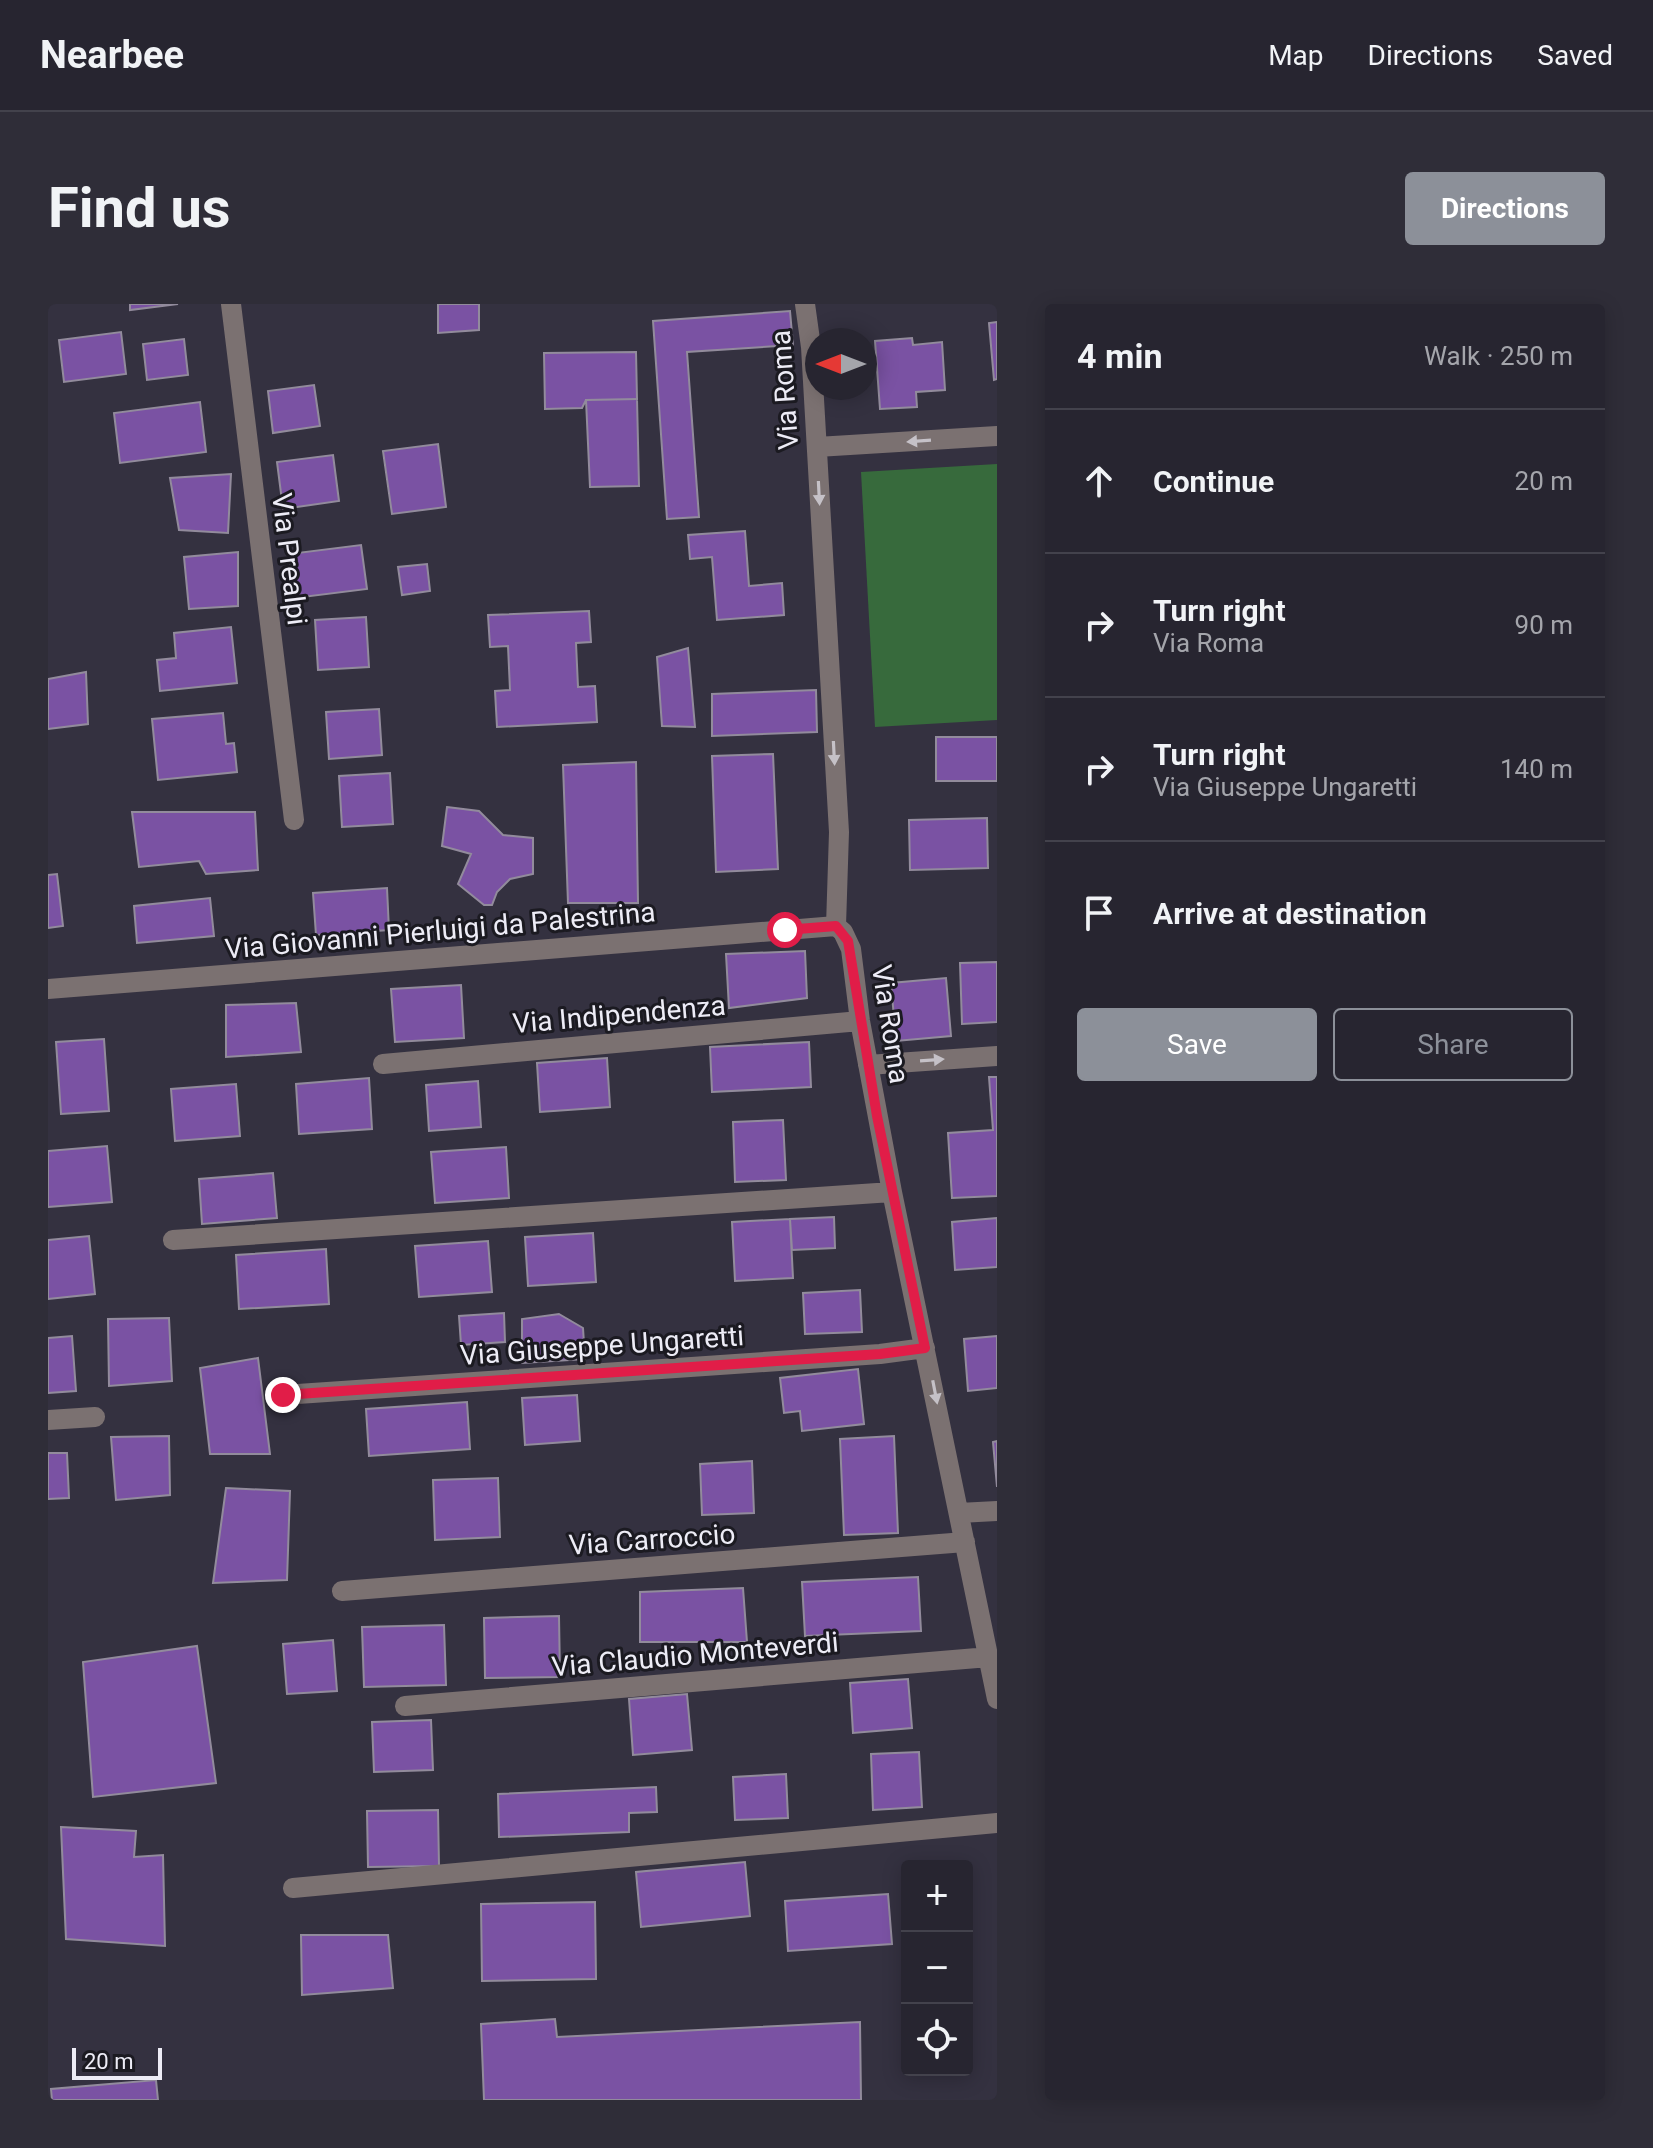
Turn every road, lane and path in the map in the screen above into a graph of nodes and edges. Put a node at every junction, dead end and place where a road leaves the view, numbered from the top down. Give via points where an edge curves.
1 (231, 304) edge
2 (805, 304) edge
3 (997, 436) edge
4 (817, 447) junction
5 (294, 820) dead end
6 (836, 926) junction
7 (48, 989) edge
8 (860, 1021) junction
9 (997, 1056) edge
10 (383, 1064) dead end
11 (868, 1065) junction
12 (892, 1192) junction
13 (173, 1240) dead end
14 (925, 1348) junction
15 (283, 1395) dead end
16 (95, 1417) dead end
17 (48, 1420) edge
18 (997, 1511) edge
19 (959, 1513) junction
20 (965, 1542) junction
21 (342, 1591) dead end
22 (989, 1657) junction
23 (997, 1699) edge
24 (405, 1706) dead end
25 (997, 1823) edge
26 (293, 1888) dead end

1 - 5 street, Via Prealpi
2 - 4 street, Via Roma
3 -> 4 street
4 -> 6 street, Via Roma via 839,832
6 - 7 street, Via Giovanni Pierluigi da Palestrina
6 - 8 street, Via Roma via 851,949
8 - 10 street, Via Indipendenza
8 - 11 street, Via Roma
11 -> 9 street
11 - 12 street, Via Roma
12 - 13 street
12 - 14 street, Via Roma
14 - 15 street, Via Giuseppe Ungaretti
14 -> 19 street, Via Roma
16 - 17 street
18 - 19 street
19 - 20 street, Via Roma
20 - 21 street, Via Carroccio
20 - 22 street, Via Roma
22 - 23 street, Via Roma
22 - 24 street, Via Claudio Monteverdi
25 - 26 street

